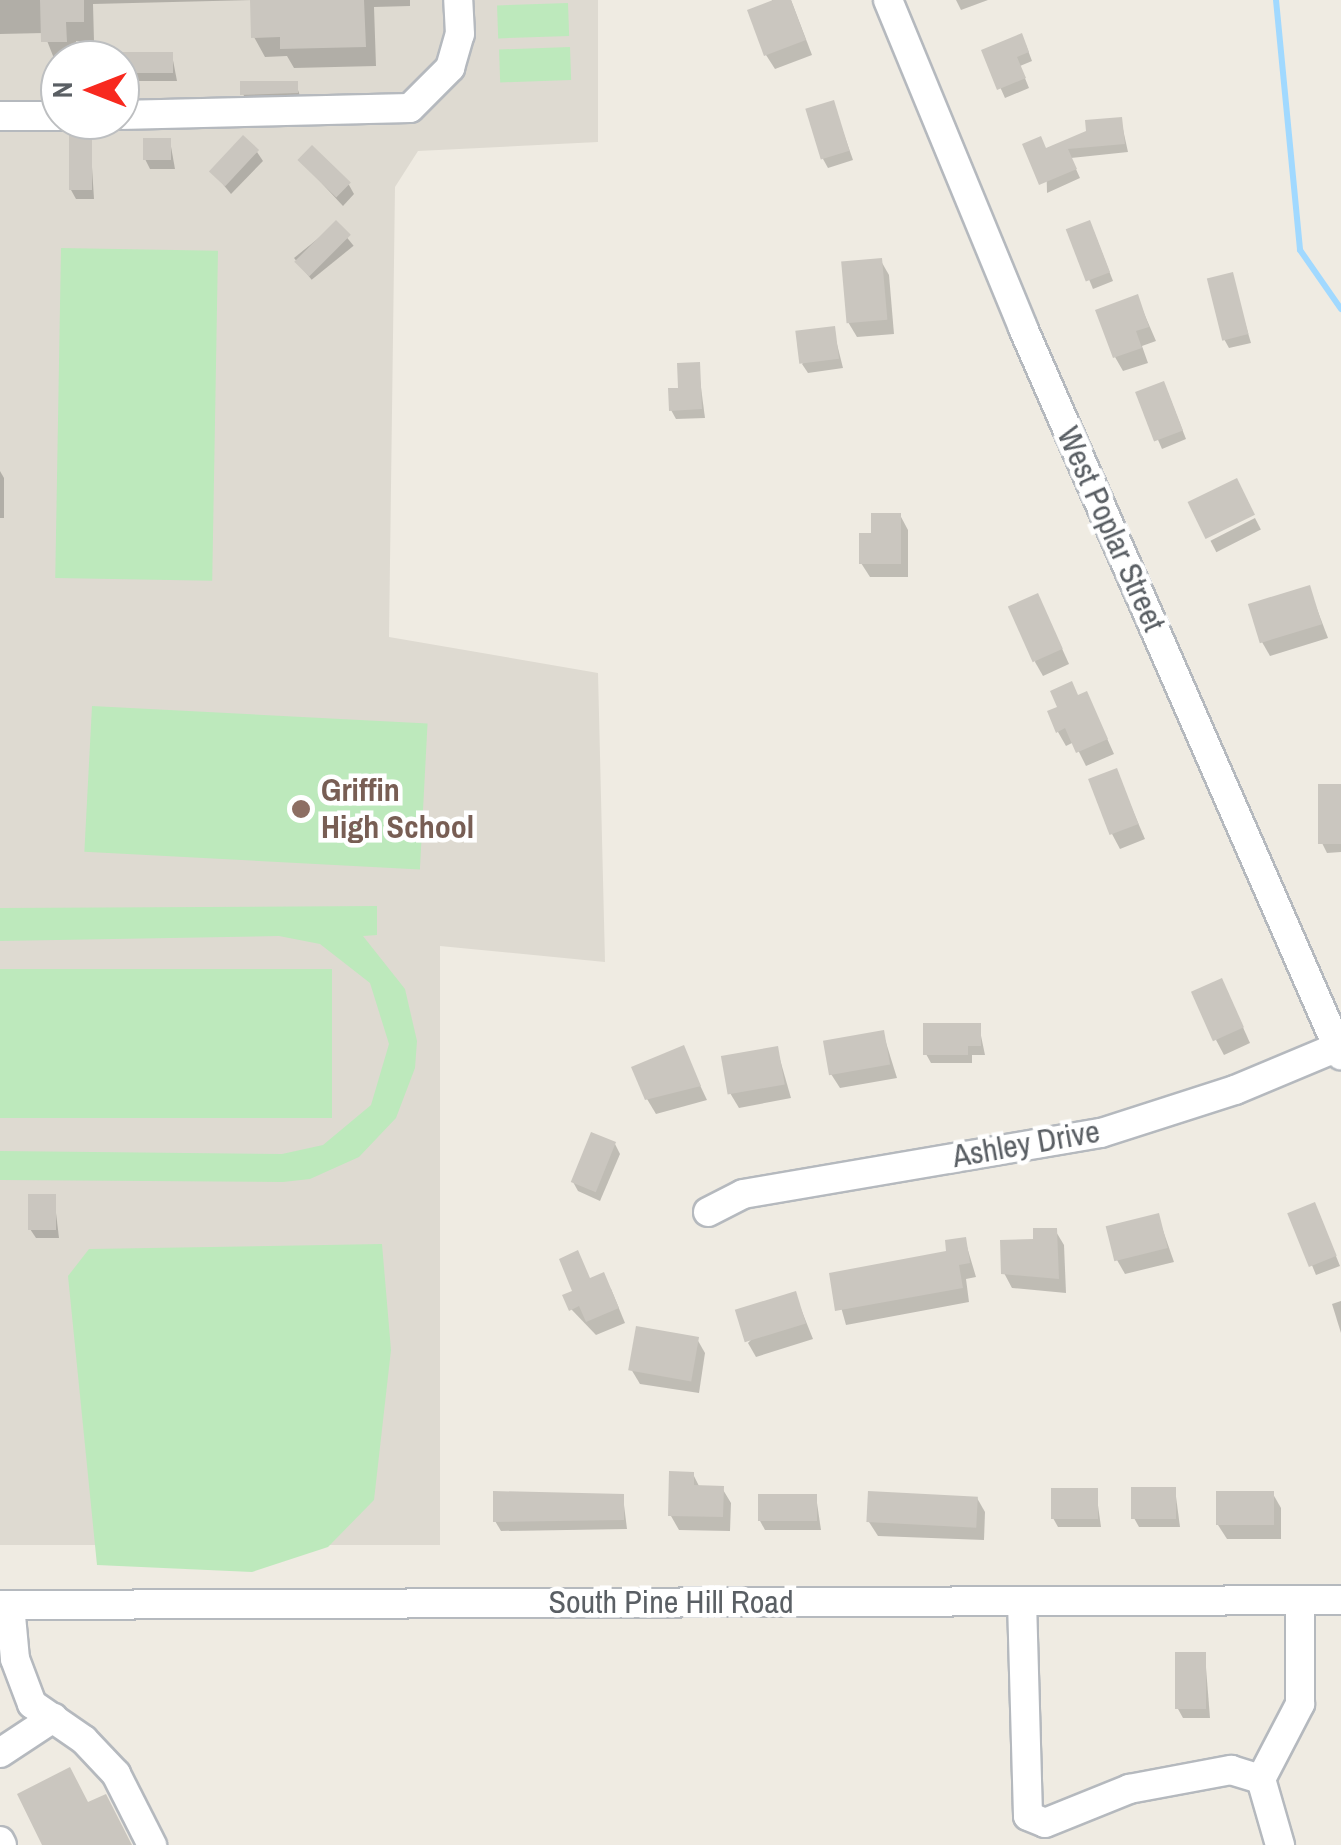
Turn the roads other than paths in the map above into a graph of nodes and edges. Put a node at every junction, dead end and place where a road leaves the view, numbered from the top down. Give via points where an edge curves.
1 (458, 0) edge
2 (888, 0) edge
3 (140, 115) edge
4 (0, 116) edge
5 (40, 116) edge
6 (1339, 1051) edge
7 (708, 1212) dead end
8 (1300, 1600) junction
9 (1341, 1600) edge
10 (1022, 1601) junction
11 (5, 1604) edge
12 (52, 1718) junction
13 (0, 1753) edge
14 (1261, 1778) junction
15 (152, 1845) edge
16 (1280, 1845) edge

1 - 3 street via 460,34 450,68 410,108
2 - 6 street, West Poplar Street via 1022,328
4 - 5 street
6 - 7 street, Ashley Drive via 1101,1132 743,1194
8 - 9 street, South Pine Hill Road
8 - 10 street, South Pine Hill Road
8 - 14 street via 1300,1704
10 - 11 street, South Pine Hill Road
10 - 14 street via 1023,1788 1034,1822 1204,1770
11 - 12 street via 14,1659 32,1704
12 - 13 street
12 - 15 street via 116,1774
14 - 16 street

